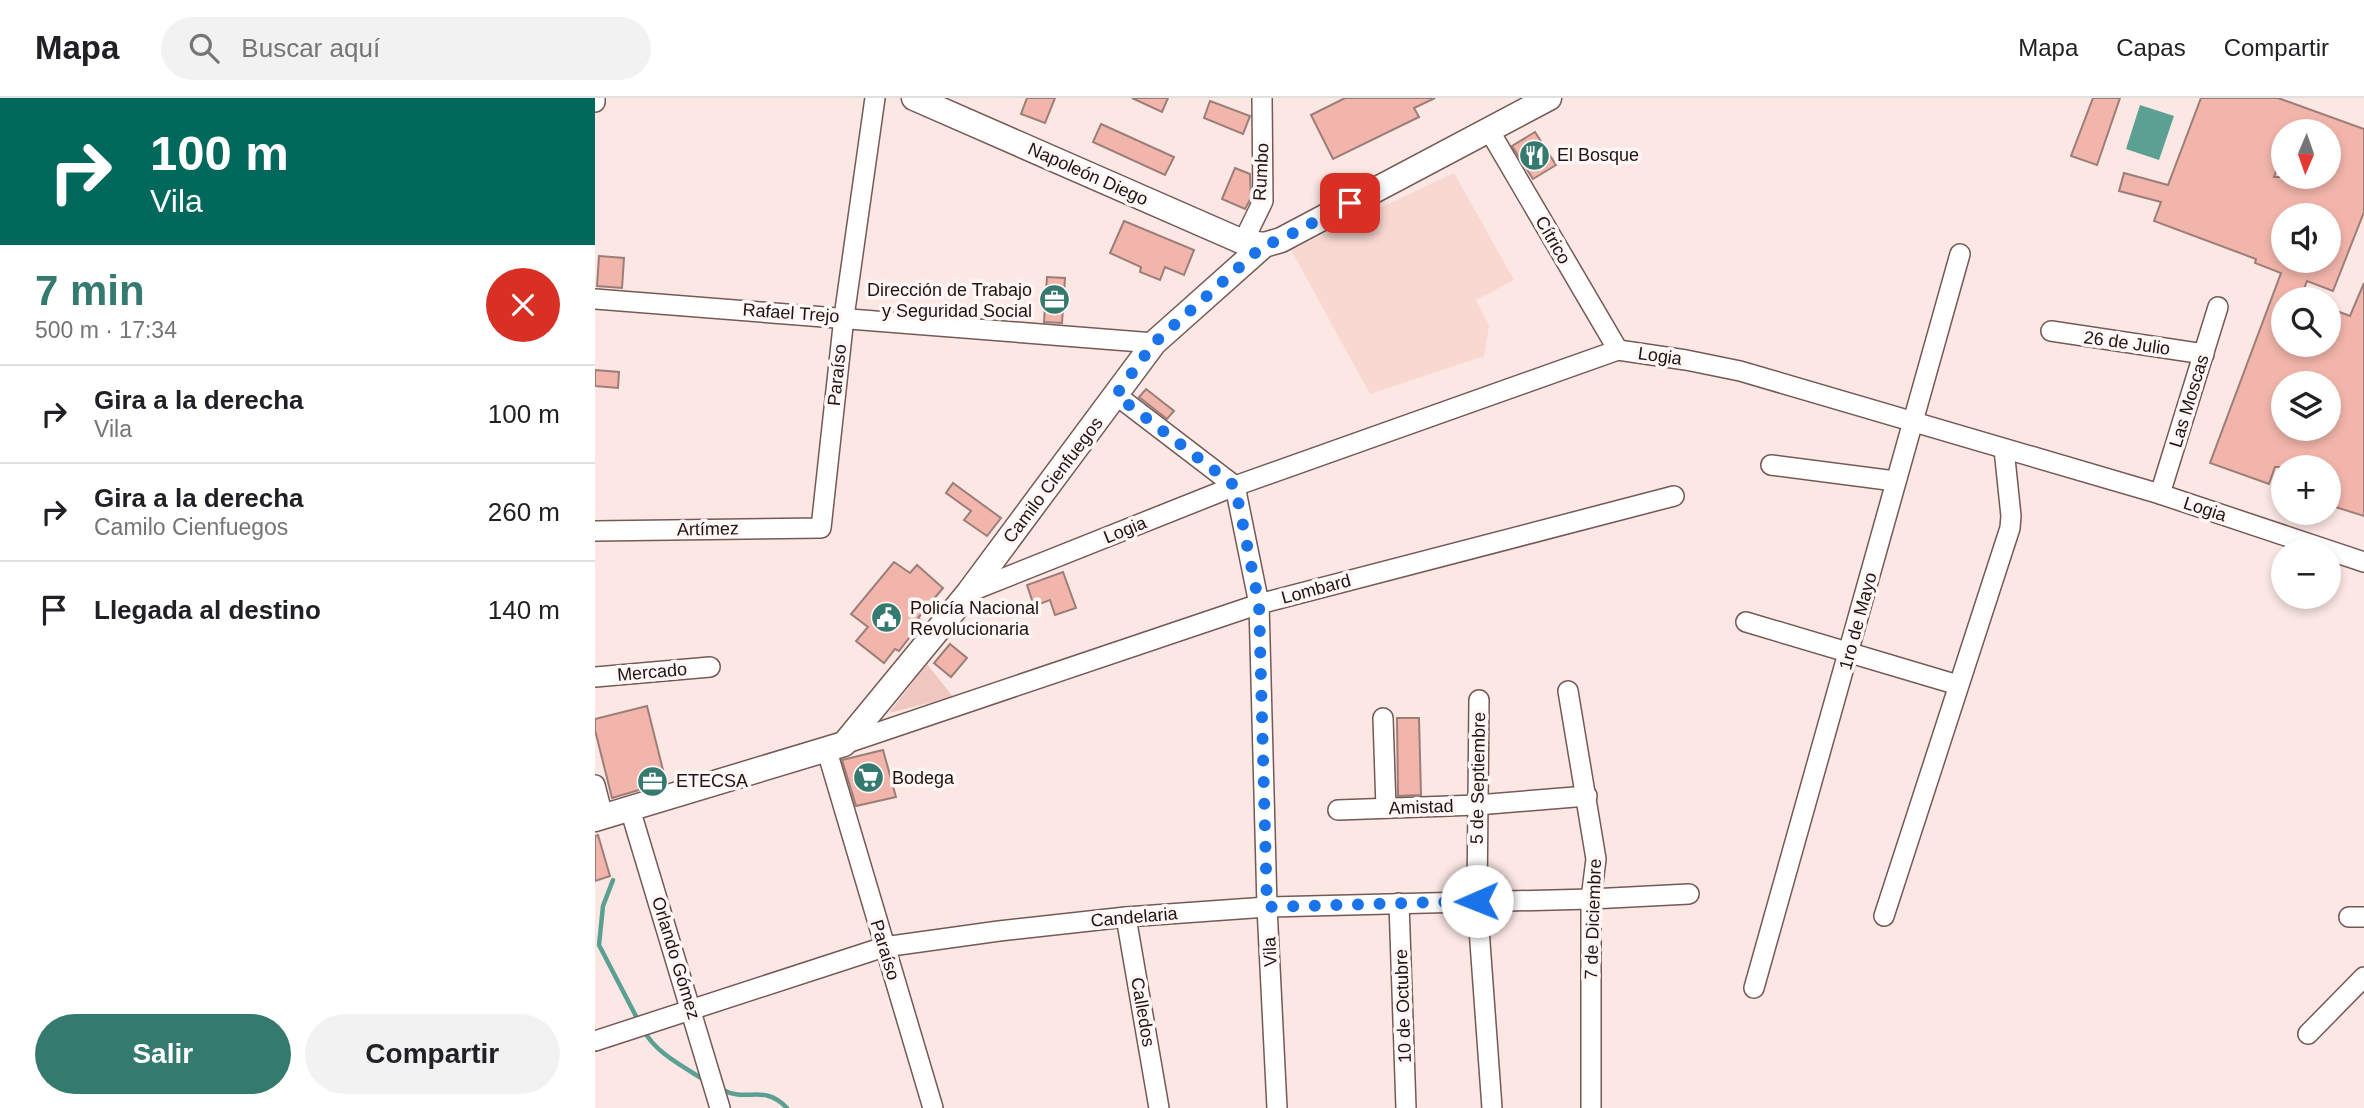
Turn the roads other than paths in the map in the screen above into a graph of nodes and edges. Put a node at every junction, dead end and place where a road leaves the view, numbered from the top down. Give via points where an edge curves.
1 (874, 98) edge
2 (914, 98) edge
3 (1262, 98) edge
4 (1549, 98) edge
5 (1489, 130) junction
6 (1254, 243) junction
7 (1960, 254) dead end
8 (595, 299) edge
9 (2218, 307) dead end
10 (844, 317) junction
11 (2051, 331) dead end
12 (1154, 343) junction
13 (1618, 350) junction
14 (2204, 354) junction
15 (1116, 395) junction
16 (1912, 423) junction
17 (2004, 449) junction
18 (1771, 465) dead end
19 (1895, 481) junction
20 (1235, 486) junction
21 (2160, 494) junction
22 (1674, 496) dead end
23 (821, 528) joint
24 (595, 531) edge
25 (2364, 562) edge
26 (969, 592) junction
27 (1259, 604) junction
28 (1746, 622) dead end
29 (1849, 654) junction
30 (710, 667) dead end
31 (595, 677) edge
32 (1958, 685) junction
33 (1569, 691) dead end
34 (1479, 699) dead end
35 (1383, 718) dead end
36 (835, 748) junction
37 (595, 785) edge
38 (1587, 796) junction
39 (1477, 805) junction
40 (1386, 808) junction
41 (630, 809) junction
42 (1338, 810) dead end
43 (599, 818) edge
44 (1689, 894) dead end
45 (1591, 899) junction
46 (1477, 901) junction
47 (1399, 903) junction
48 (1267, 907) junction
49 (1884, 916) dead end
50 (1126, 917) junction
51 (884, 947) junction
52 (2364, 977) edge
53 (1754, 988) dead end
54 (691, 1008) junction
55 (2308, 1034) dead end
56 (595, 1041) edge
57 (716, 1093) edge
58 (933, 1108) edge
59 (1159, 1108) edge
60 (1277, 1108) edge
61 (1406, 1108) edge
62 (1492, 1108) edge
63 (1591, 1108) edge

1 - 10 street, Paraíso
2 - 6 main road, Napoleón Diego
3 - 6 street, Rumbo via 1263,201
4 - 5 main road, Camilo Cienfuegos
5 - 6 main road, Camilo Cienfuegos via 1280,240
5 - 13 street, Cítrico
6 - 12 main road, Camilo Cienfuegos
7 - 16 street, 1ro de Mayo
8 - 10 street, Rafael Trejo
9 - 14 street, Las Moscas
10 - 12 street, Rafael Trejo
10 - 23 street, Paraíso
11 - 14 street, 26 de Julio
12 - 15 main road, Camilo Cienfuegos
13 - 16 street, Logia via 1740,371
13 - 20 street, Logia
14 - 21 street, Las Moscas
15 - 20 street
15 - 26 main road, Camilo Cienfuegos
16 - 17 street, Logia
16 - 19 street, 1ro de Mayo
17 - 21 street, Logia
17 - 32 street via 2010,528
18 - 19 street
19 - 29 street, 1ro de Mayo
20 - 26 street, Logia
20 - 27 street, Vila
21 - 25 street, Logia
22 - 27 street, Lombard
23 - 24 street, Artímez
26 - 36 main road, Camilo Cienfuegos
27 - 36 street, Lombard
27 - 48 street, Vila
28 - 29 street
29 - 32 street
29 - 53 street, 1ro de Mayo
30 - 31 street, Mercado
32 - 49 street
33 - 38 street, 7 de Diciembre
34 - 39 street, 5 de Septiembre
35 - 40 street
36 - 41 main road
36 - 51 street, Paraíso
37 - 43 street
38 - 39 street, Amistad
38 - 45 street, 7 de Diciembre via 1596,859
39 - 40 street, Amistad
39 - 46 street, 5 de Septiembre
40 - 42 street, Amistad
41 - 43 main road
41 - 54 street, Orlando Gómez
44 - 45 street, Candelaria
45 - 46 street, Candelaria
45 - 63 street, 7 de Diciembre
46 - 47 street, Candelaria
46 - 62 street, 5 de Septiembre
47 - 48 street, Candelaria
47 - 61 street, 10 de Octubre
48 - 50 street, Candelaria
48 - 60 street, Vila
50 - 51 street, Candelaria
50 - 59 street, Calledos
51 - 54 street, Candelaria
51 - 58 street, Paraíso
52 - 55 street
54 - 56 street, Candelaria
54 - 57 street, Orlando Gómez

